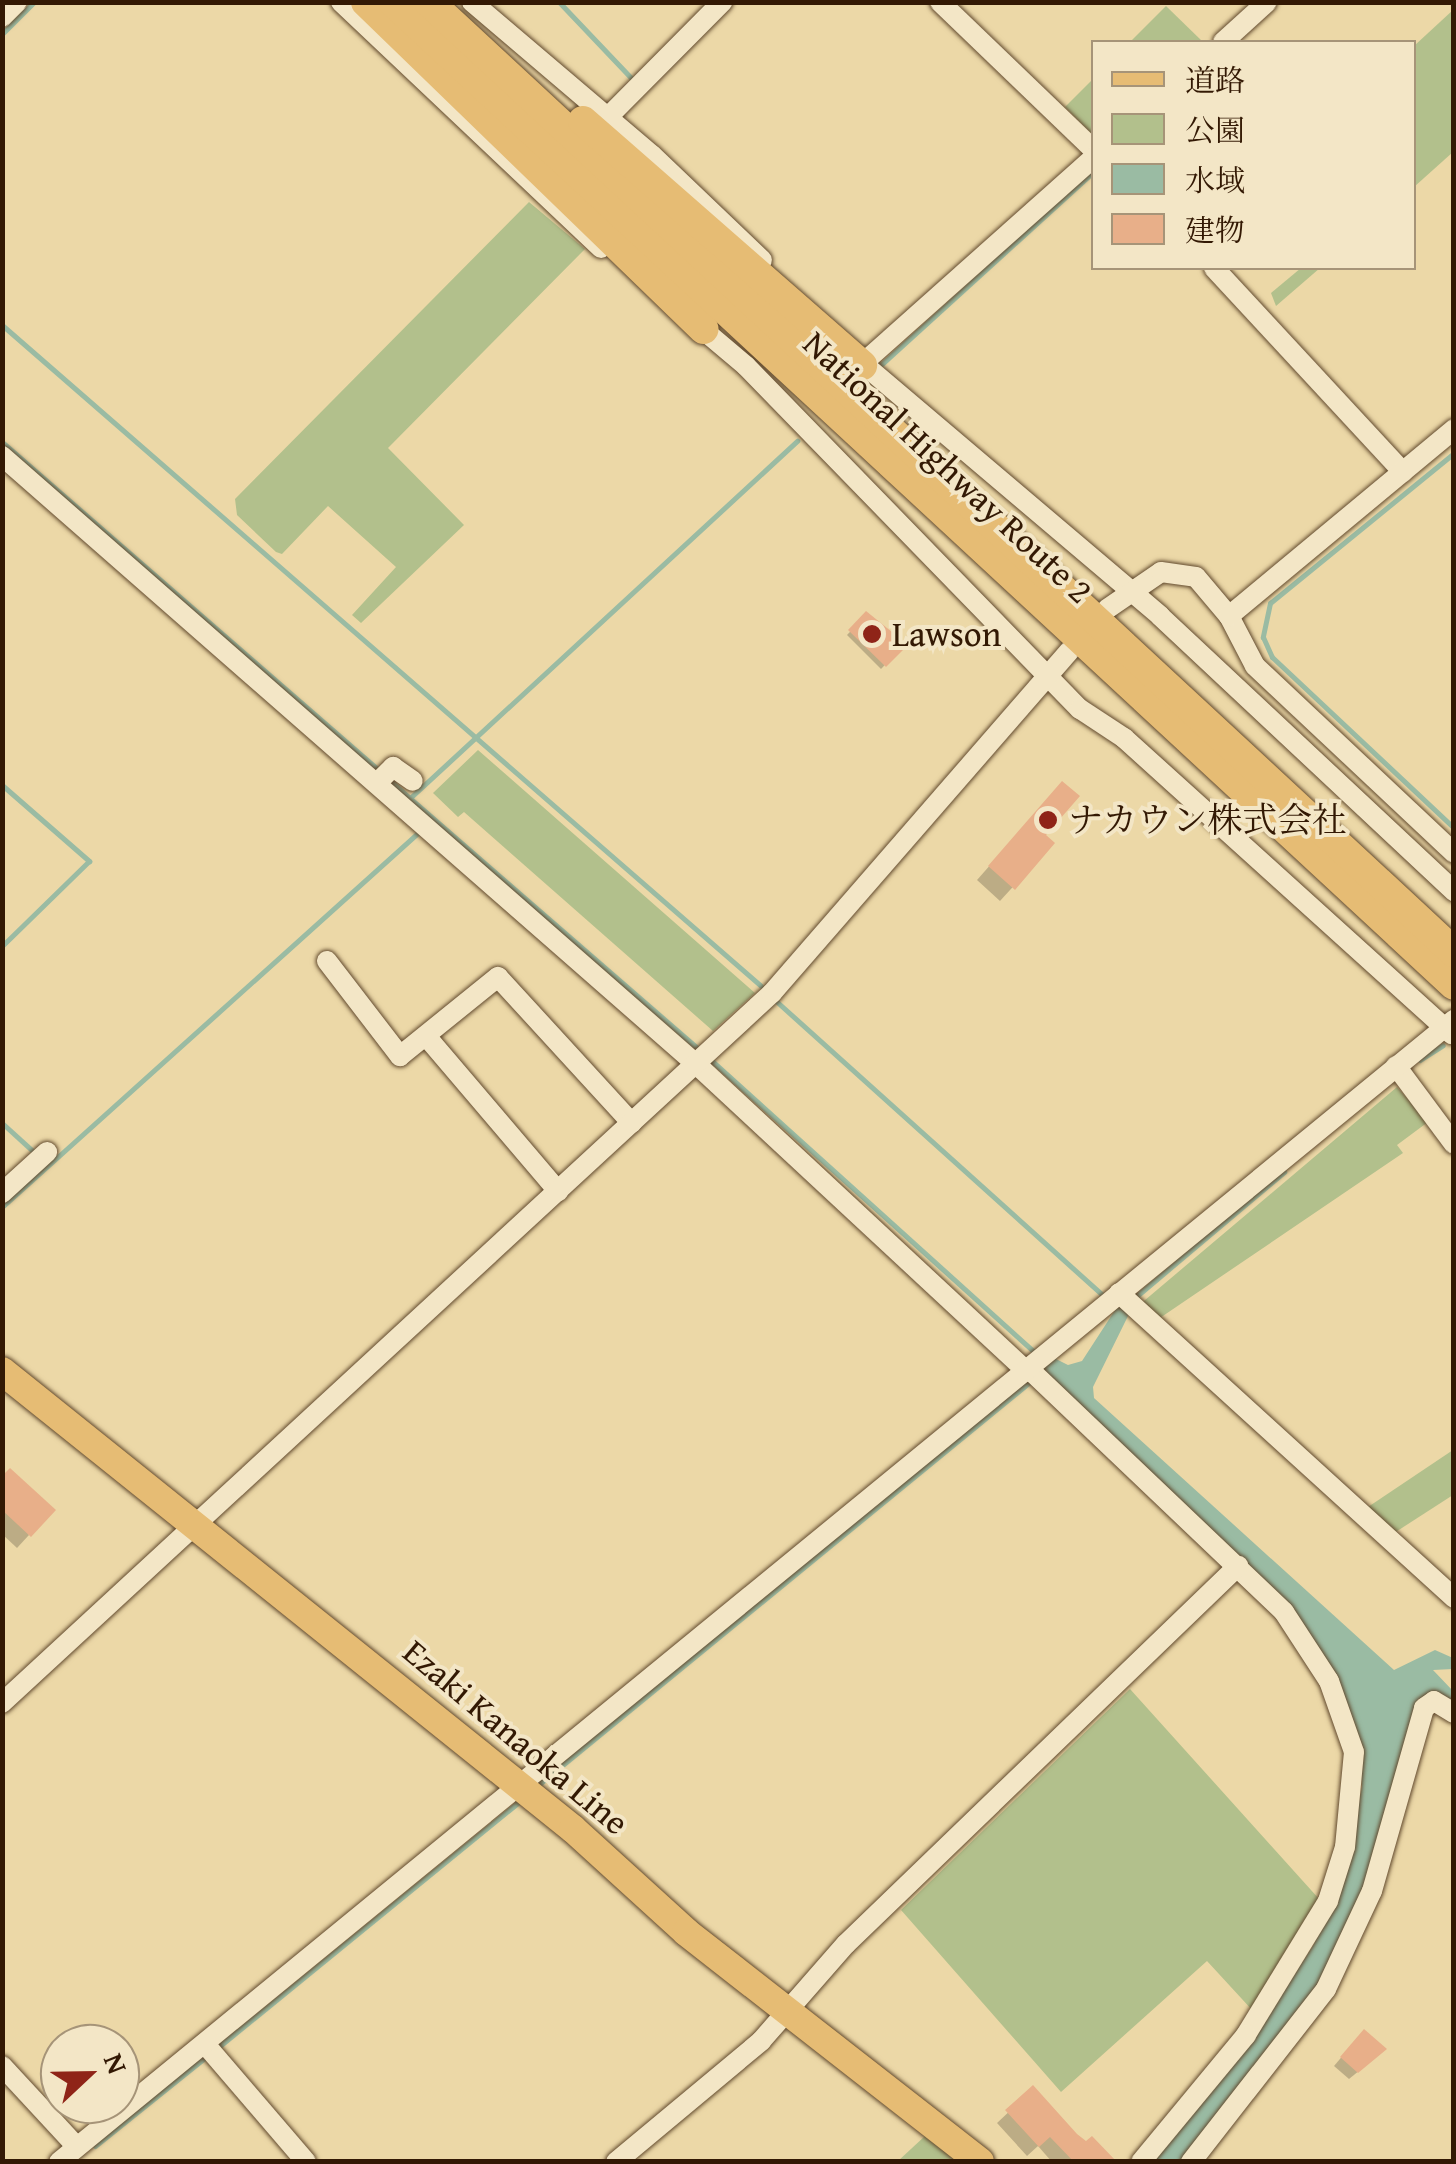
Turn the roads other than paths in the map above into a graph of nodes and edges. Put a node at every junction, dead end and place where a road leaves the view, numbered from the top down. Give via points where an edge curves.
1 (17, 2) edge
2 (340, 2) edge
3 (366, 2) edge
4 (393, 2) edge
5 (428, 2) edge
6 (437, 2) edge
7 (472, 2) edge
8 (722, 2) edge
9 (940, 2) edge
10 (1267, 2) edge
11 (2, 17) edge
12 (1224, 40) edge
13 (606, 118) junction
14 (1091, 150) edge
15 (1091, 156) edge
16 (1216, 270) edge
17 (702, 329) junction
18 (856, 370) junction
19 (1454, 429) edge
20 (2, 456) edge
21 (1403, 472) junction
22 (1127, 591) junction
23 (1107, 609) dead end
24 (1229, 616) junction
25 (1069, 651) dead end
26 (1046, 674) junction
27 (382, 777) junction
28 (413, 781) dead end
29 (1454, 853) edge
30 (1454, 891) edge
31 (1454, 952) edge
32 (326, 961) dead end
33 (1454, 985) edge
34 (1450, 1028) edge
35 (426, 1036) junction
36 (697, 1062) junction
37 (1400, 1071) junction
38 (632, 1123) junction
39 (1454, 1144) edge
40 (47, 1152) dead end
41 (558, 1191) junction
42 (2, 1193) edge
43 (1126, 1300) junction
44 (1035, 1369) junction
45 (2, 1372) edge
46 (198, 1525) junction
47 (1238, 1566) junction
48 (1454, 1598) edge
49 (2, 1704) edge
50 (1454, 1714) edge
51 (522, 1794) junction
52 (786, 2011) junction
53 (210, 2050) junction
54 (2, 2066) edge
55 (77, 2147) junction
56 (59, 2162) edge
57 (306, 2162) edge
58 (616, 2162) edge
59 (980, 2162) edge
60 (1141, 2162) edge
61 (1191, 2162) edge

1 - 11 street
2 - 17 street via 570,223
3 - 17 highway
4 - 33 highway, National Highway Route 2
5 - 31 highway, National Highway Route 2
6 - 18 highway via 614,146
7 - 13 street
8 - 13 street
9 - 14 street
10 - 12 street
13 - 18 street via 738,235
15 - 18 street
16 - 21 street
17 - 26 street via 806,416
18 - 22 street
19 - 21 street
20 - 27 street
21 - 24 street
22 - 23 street
22 - 24 street via 1177,570 1196,576
22 - 30 street
24 - 29 street via 1255,666
25 - 26 street
26 - 34 street
26 - 36 street via 772,992
27 - 28 street
27 - 36 street via 425,828
32 - 35 street via 400,1056
34 - 37 street
35 - 38 street via 498,978
35 - 41 street
36 - 38 street
36 - 44 street
37 - 39 street
37 - 43 street
38 - 41 street
40 - 42 street
41 - 46 street
43 - 44 street
43 - 48 street
44 - 47 street
44 - 51 street
45 - 46 main road, Ezaki Kanaoka Line
46 - 49 street
46 - 51 main road, Ezaki Kanaoka Line
47 - 52 street via 846,1944
47 - 60 street via 1284,1612 1330,1681 1354,1752 1354,1796 1333,1890 1304,1946 1246,2035
50 - 61 street via 1434,1701 1424,1708 1372,1890 1326,1988
51 - 52 main road, Ezaki Kanaoka Line via 573,1829
51 - 53 street
52 - 58 street via 761,2041
52 - 59 main road, Ezaki Kanaoka Line
53 - 55 street
53 - 57 street
54 - 55 street
55 - 56 street

